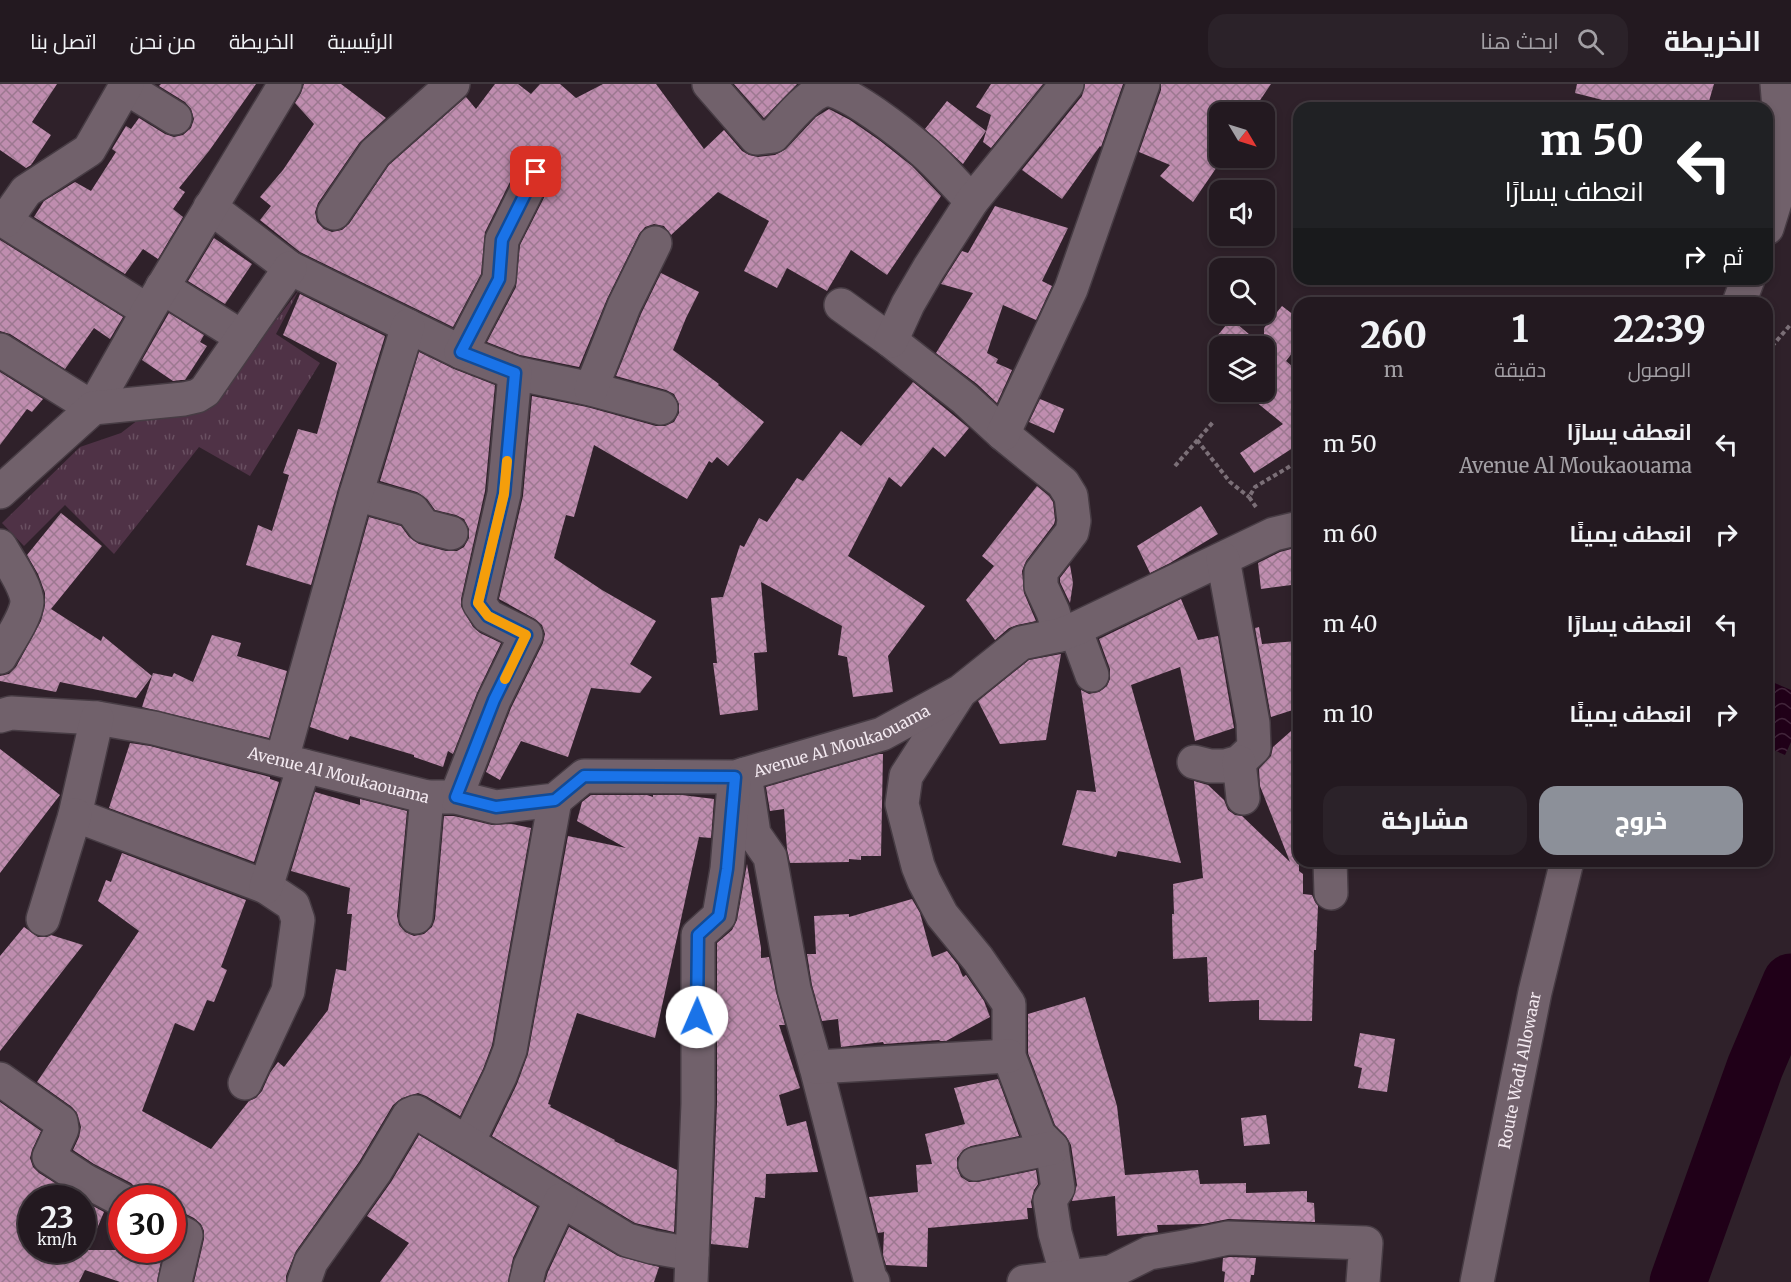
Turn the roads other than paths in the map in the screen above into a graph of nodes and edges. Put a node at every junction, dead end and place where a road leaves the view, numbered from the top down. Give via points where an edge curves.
1 (285, 84) edge
2 (453, 84) edge
3 (709, 84) edge
4 (1067, 84) edge
5 (1143, 84) edge
6 (1777, 84) edge
7 (126, 85) edge
8 (175, 118) dead end
9 (536, 172) dead end
10 (972, 201) junction
11 (210, 207) junction
12 (1773, 209) edge
13 (334, 213) dead end
14 (3, 220) edge
15 (655, 243) dead end
16 (290, 268) junction
17 (155, 299) junction
18 (842, 305) dead end
19 (408, 326) junction
20 (242, 337) junction
21 (891, 341) junction
22 (0, 350) edge
23 (461, 352) junction
24 (515, 373) junction
25 (591, 389) junction
26 (93, 408) junction
27 (661, 408) dead end
28 (1003, 434) junction
29 (0, 492) edge
30 (356, 494) junction
31 (1286, 531) edge
32 (452, 533) dead end
33 (0, 546) edge
34 (1223, 559) junction
35 (1067, 632) junction
36 (0, 657) edge
37 (1092, 675) dead end
38 (961, 691) junction
39 (0, 716) edge
40 (97, 718) junction
41 (1194, 762) dead end
42 (1239, 762) junction
43 (293, 763) junction
44 (740, 776) junction
45 (442, 797) junction
46 (1243, 798) dead end
47 (555, 800) junction
48 (75, 815) junction
49 (1330, 867) edge
50 (1566, 867) edge
51 (266, 887) junction
52 (1331, 893) dead end
53 (416, 917) dead end
54 (43, 918) dead end
55 (1009, 1056) junction
56 (816, 1067) junction
57 (0, 1079) edge
58 (245, 1083) dead end
59 (468, 1142) junction
60 (1053, 1148) junction
61 (975, 1164) dead end
62 (108, 1193) edge
63 (561, 1200) junction
64 (179, 1263) edge
65 (691, 1268) edge
66 (1067, 1276) junction
67 (1111, 1277) edge
68 (175, 1282) edge
69 (304, 1282) edge
70 (526, 1282) edge
71 (873, 1282) edge
72 (1024, 1282) edge
73 (1363, 1282) edge
74 (1477, 1282) edge

1 - 11 street
2 - 13 street via 375,153
3 - 10 street via 756,138 774,136 801,106 823,90 859,102 925,153
4 - 10 street
5 - 28 street via 1071,289
6 - 12 street via 1782,180
7 - 8 street
7 - 14 street via 89,150 26,191
9 - 23 street via 502,240 499,279
10 - 21 street via 929,268
11 - 16 street
11 - 17 street
14 - 17 street
15 - 25 street via 624,306
16 - 19 street
16 - 20 street
17 - 20 street
17 - 26 street
18 - 21 street
19 - 23 street
19 - 30 street
20 - 26 street via 205,391 197,396
21 - 28 street
22 - 26 street
23 - 24 street
24 - 25 street
24 - 45 street via 504,494 478,603 488,616 526,635
25 - 27 street
26 - 29 street
28 - 35 street via 1063,483 1071,496 1072,532 1041,572 1041,586
30 - 32 street via 412,510 424,526
30 - 43 street
31 - 34 street, Avenue Al Moukaouama
33 - 36 street via 24,588 27,601
34 - 35 street, Avenue Al Moukaouama
34 - 42 street via 1253,723 1254,748
35 - 37 street
35 - 38 street, Avenue Al Moukaouama via 1021,643
38 - 44 street, Avenue Al Moukaouama via 882,734
38 - 55 street via 906,776 902,804 918,866 942,915 1009,1004
39 - 40 street, Avenue Al Moukaouama via 12,713
40 - 43 street, Avenue Al Moukaouama via 154,728
40 - 48 street
41 - 42 street via 1225,766
42 - 46 street
43 - 45 street, Avenue Al Moukaouama
43 - 51 street
44 - 47 street, Avenue Al Moukaouama via 584,776
44 - 56 street via 754,834 770,857 795,989
44 - 65 street via 719,916 698,935 698,1104
45 - 47 street, Avenue Al Moukaouama via 496,807
45 - 53 street
47 - 59 street via 510,1050
48 - 51 street
48 - 54 street
49 - 52 street
50 - 74 street, Route Wadi Allowaar via 1535,992
51 - 58 street via 293,905 298,921 288,991
55 - 56 street
55 - 60 street via 1040,1135
56 - 71 street
57 - 62 street via 61,1122 62,1129 50,1157
59 - 63 street
59 - 69 street via 416,1112 409,1115 375,1172 310,1262
60 - 61 street
60 - 66 street via 1058,1188 1050,1200
63 - 65 street via 627,1240 652,1247
63 - 70 street
64 - 68 street
66 - 67 street
66 - 72 street
67 - 73 street via 1149,1253 1228,1238 1366,1243

